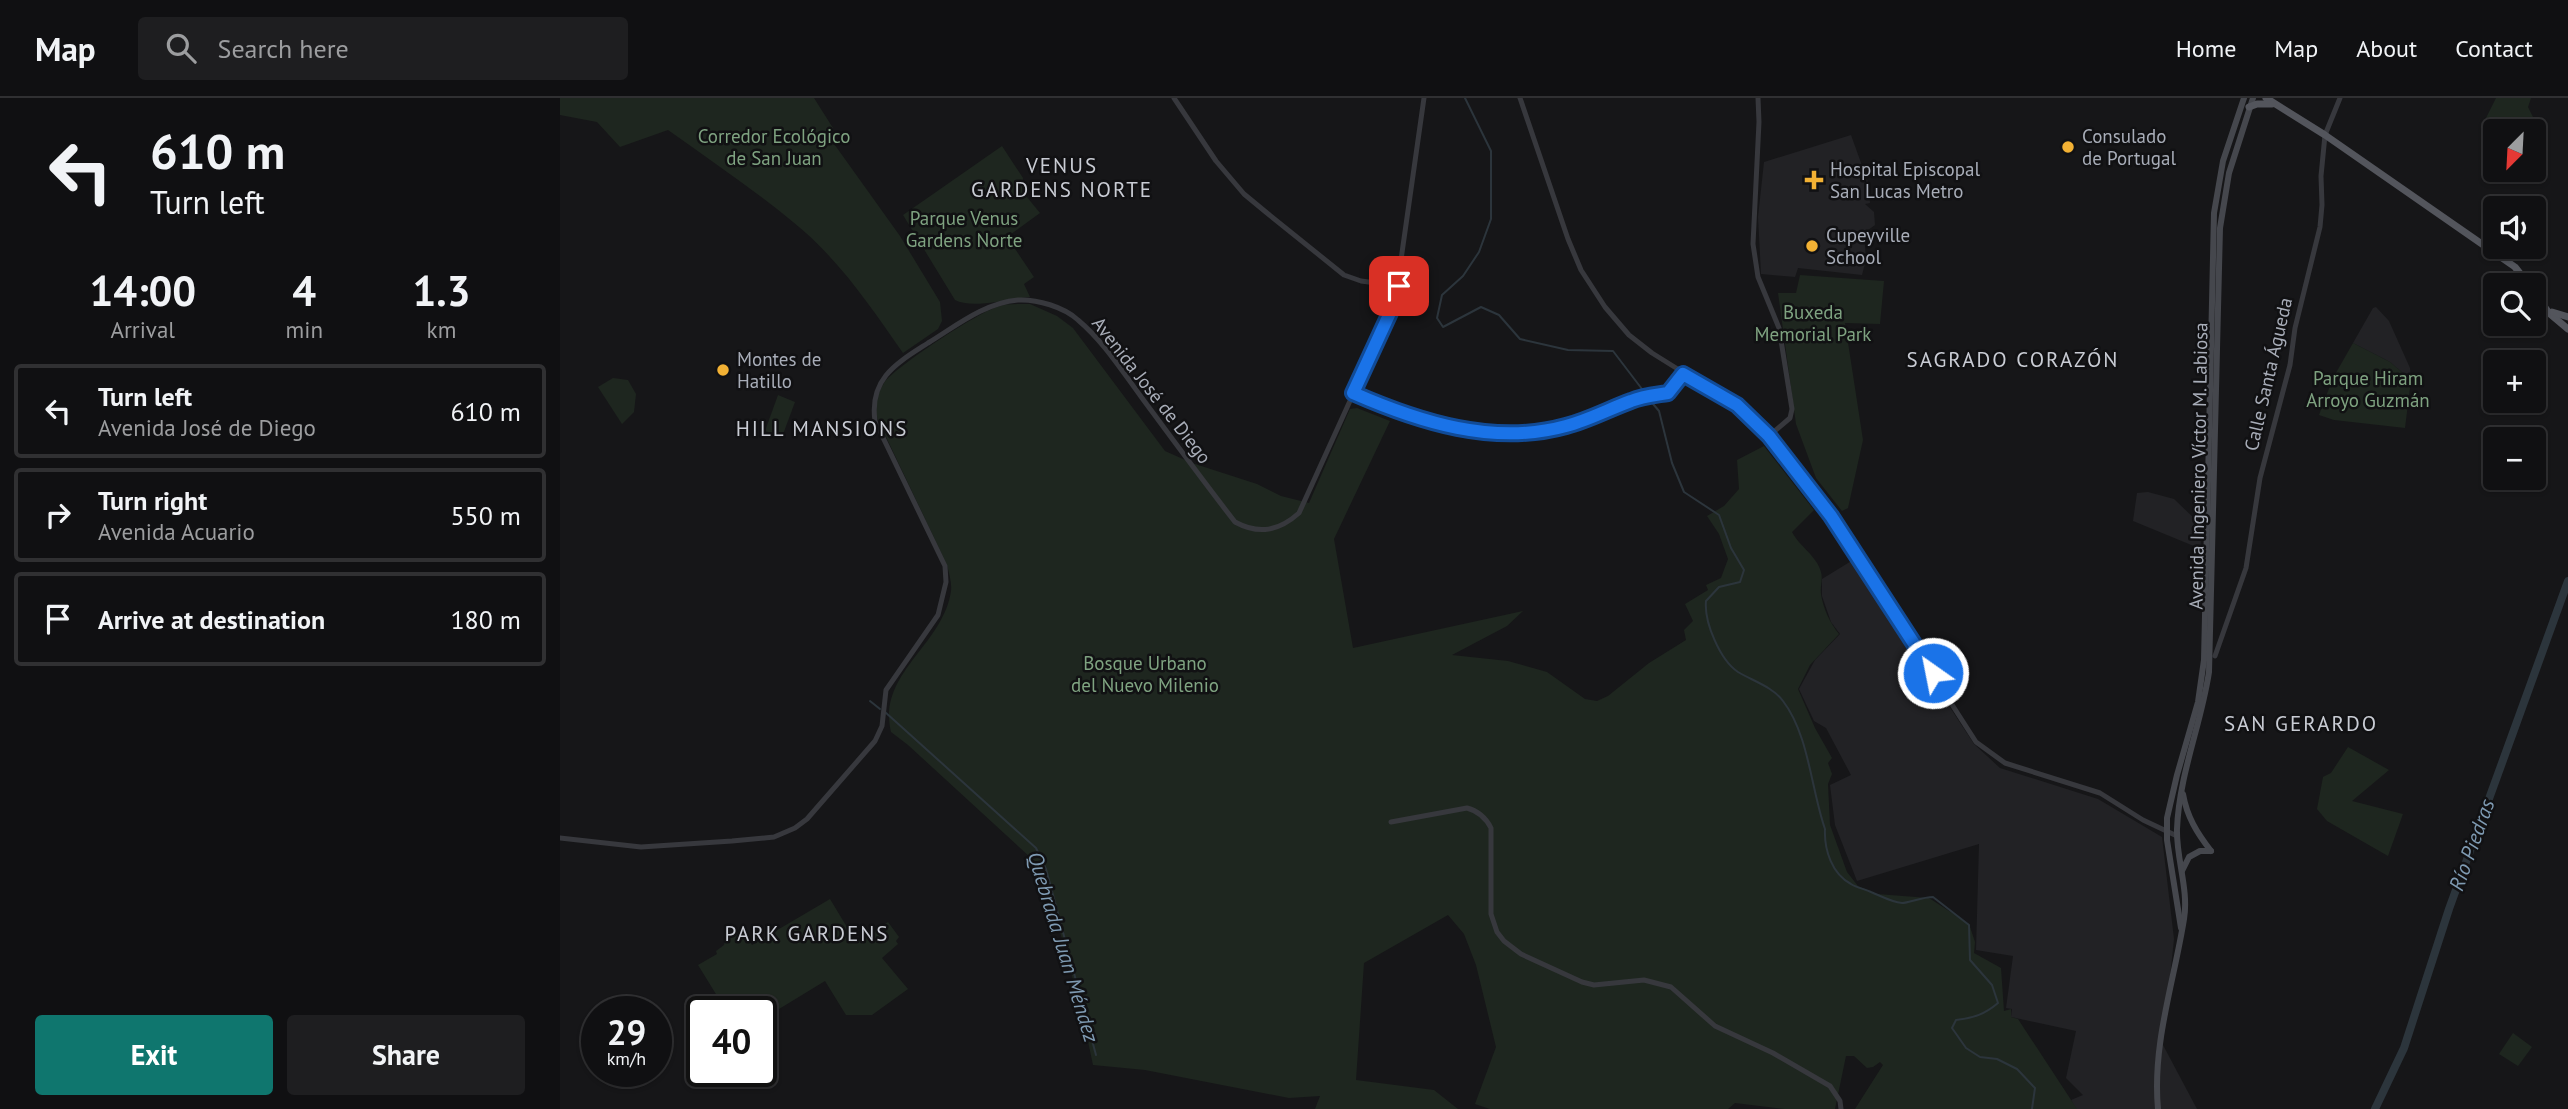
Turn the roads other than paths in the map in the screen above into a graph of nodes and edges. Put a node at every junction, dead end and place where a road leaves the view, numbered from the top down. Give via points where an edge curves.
1 (1174, 98) edge
2 (1424, 98) edge
3 (1520, 98) edge
4 (1758, 98) edge
5 (2244, 98) edge
6 (2253, 98) edge
7 (2340, 98) edge
8 (2271, 101) edge
9 (2249, 107) junction
10 (2325, 135) junction
11 (2520, 273) edge
12 (1399, 286) junction
13 (2547, 310) joint
14 (2568, 317) edge
15 (2568, 329) edge
16 (1683, 374) junction
17 (1353, 393) junction
18 (1769, 436) junction
19 (2215, 656) dead end
20 (2182, 786) junction
21 (1391, 822) dead end
22 (2167, 833) junction
23 (2177, 836) junction
24 (560, 838) edge
25 (2181, 877) junction
26 (2181, 930) junction
27 (1841, 1109) edge
28 (2158, 1109) edge

1 - 12 street via 1244,194 1344,275
2 - 12 street, Avenida José de Diego
3 - 16 street via 1581,270 1629,335
4 - 18 street via 1755,254 1758,277 1779,328 1791,410 1790,418
5 - 22 main road, Avenida Ingeniero Víctor M. Labiosa via 2223,162 2214,213 2202,680 2172,793
6 - 9 main road, Avenida Ingeniero Víctor M. Labiosa
7 - 10 street, Calle Santa Águeda
8 - 9 main road
8 - 10 main road
9 - 20 main road, Avenida Ingeniero Víctor M. Labiosa via 2229,173 2220,229 2209,672
10 - 11 main road
10 - 19 street, Calle Santa Águeda via 2320,227 2260,478 2246,568
12 - 17 street, Avenida José de Diego
13 - 14 main road
13 - 15 main road
16 - 17 street via 1668,393 1633,400 1563,427 1528,432 1469,430 1425,421
16 - 18 street via 1737,405
17 - 24 street, Avenida José de Diego via 1299,513 1271,531 1247,529 1235,522 1104,346 1077,318 1031,301 993,305 962,321 886,374 874,403 875,421 945,566 946,582 938,615 886,690 880,733 874,741 807,818 774,837 641,847
18 - 22 street via 1831,516 1976,742 2005,763 2100,793
20 - 23 main road, Avenida Ingeniero Víctor M. Labiosa
20 - 25 main road via 2189,818 2211,850 2189,857
21 - 27 street via 1475,810 1491,828 1491,914 1504,941 1521,954 1582,982 1644,980 1671,986 1715,1026 1830,1086
22 - 23 street
22 - 26 main road, Avenida Ingeniero Víctor M. Labiosa
23 - 25 main road, Avenida Ingeniero Víctor M. Labiosa
25 - 26 main road, Avenida Ingeniero Víctor M. Labiosa via 2185,907
26 - 28 main road, Avenida Ingeniero Víctor M. Labiosa via 2159,1040

